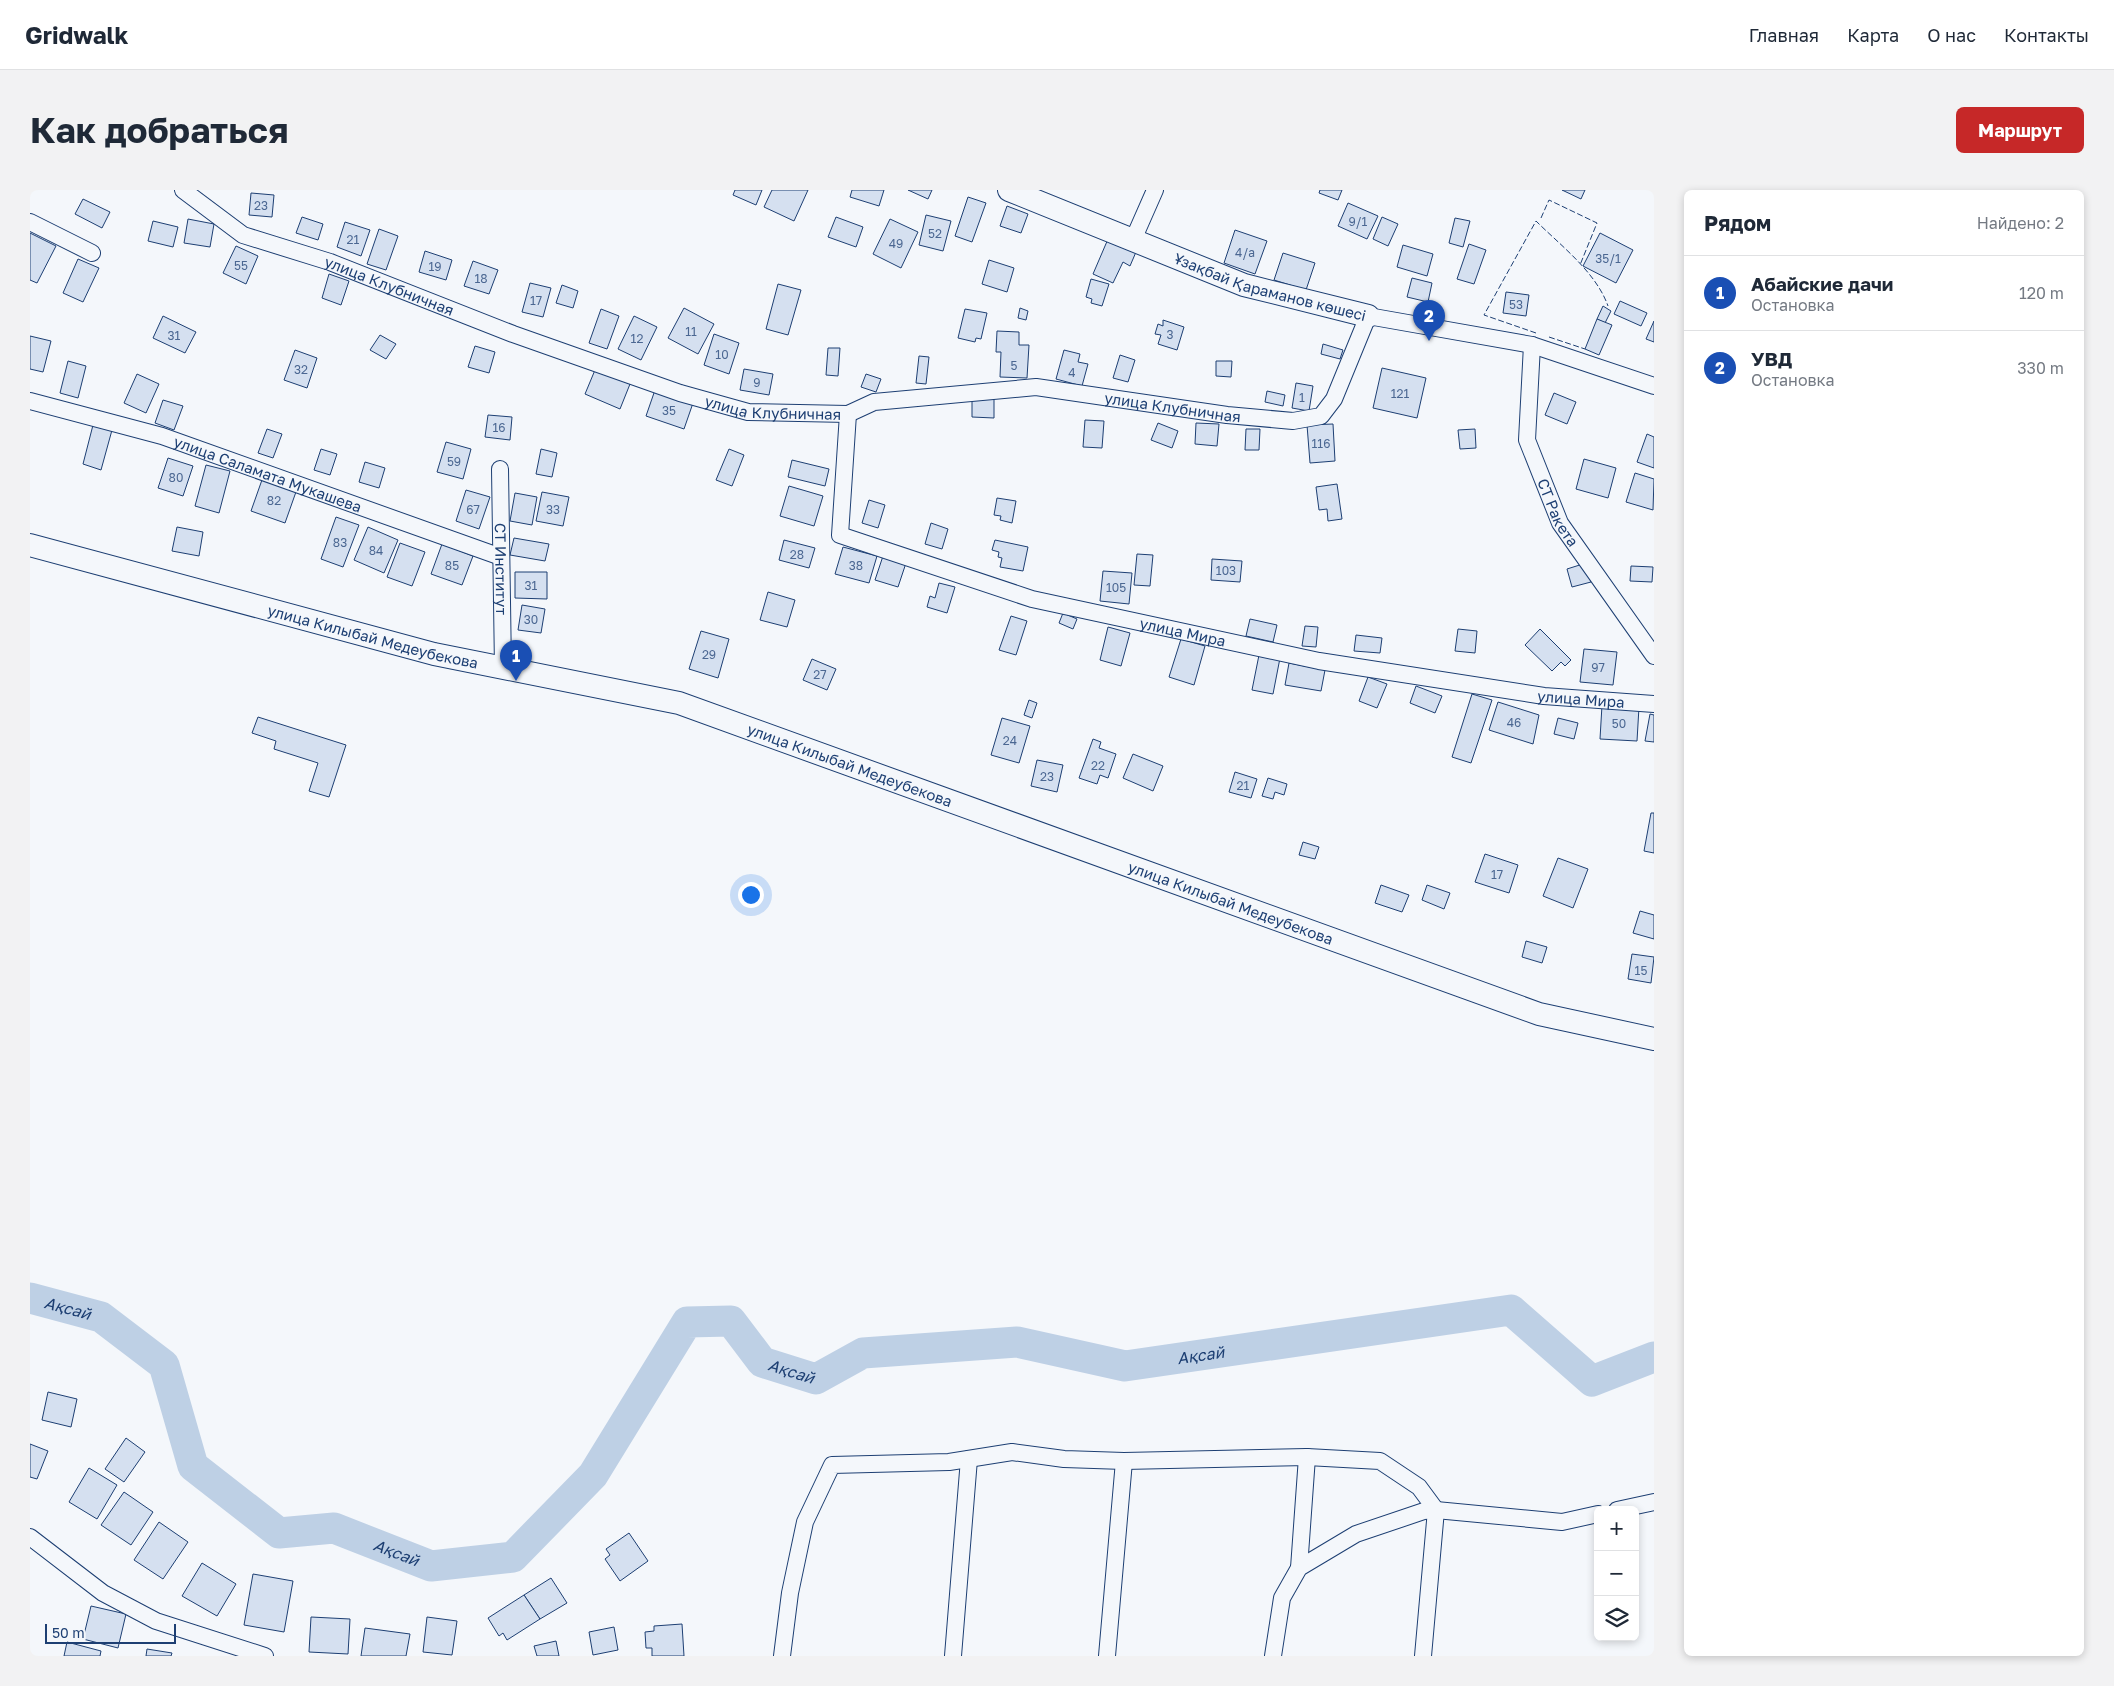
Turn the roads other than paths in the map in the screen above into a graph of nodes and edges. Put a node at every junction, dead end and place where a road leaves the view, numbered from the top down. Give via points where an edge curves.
1 (183, 190) edge
2 (1009, 190) edge
3 (1155, 190) edge
4 (30, 222) edge
5 (1133, 240) junction
6 (92, 253) dead end
7 (1368, 316) junction
8 (1532, 345) junction
9 (1654, 386) edge
10 (30, 401) edge
11 (848, 414) junction
12 (500, 469) dead end
13 (30, 545) edge
14 (501, 557) junction
15 (1654, 656) edge
16 (503, 668) junction
17 (1654, 704) edge
18 (1654, 1039) edge
19 (1307, 1457) junction
20 (969, 1459) junction
21 (1124, 1461) junction
22 (1654, 1502) edge
23 (1636, 1506) edge
24 (1436, 1510) junction
25 (1594, 1515) edge
26 (30, 1537) edge
27 (1298, 1568) junction
28 (265, 1656) edge
29 (782, 1656) edge
30 (953, 1656) edge
31 (1107, 1656) edge
32 (1273, 1656) edge
33 (1423, 1656) edge

1 - 11 street, улица Клубничная via 244,234 330,262 513,334 680,393 748,412
2 - 5 main road, Ұзақбай Қараманов көшесі
3 - 5 street
4 - 6 street
5 - 7 main road, Ұзақбай Қараманов көшесі via 1244,285
7 - 8 street, Ұзақбай Қараманов көшесі
7 - 11 street, улица Клубничная via 1334,399 1320,416 1293,420 1228,415 1036,387 874,402
8 - 9 street, Ұзақбай Қараманов көшесі
8 - 15 street, СТ Ракета via 1527,440 1560,523
10 - 14 street, улица Саламата Мукашева via 162,436
11 - 17 street, улица Мира via 840,535 1032,600 1319,661 1544,696
12 - 14 street, СТ Институт
13 - 16 main road, улица Килыбай Медеубекова via 434,654
14 - 16 street, СТ Институт
16 - 18 main road, улица Килыбай Медеубекова via 679,704 1539,1014
19 - 21 street
19 - 24 street via 1380,1461 1419,1487
19 - 27 street
20 - 21 street via 1012,1452 1064,1459
20 - 29 street via 832,1465 805,1522 790,1593
20 - 30 street
21 - 31 street
22 - 23 street
24 - 25 street via 1562,1522
24 - 27 street via 1356,1534
24 - 33 street
26 - 28 street via 104,1593 156,1621
27 - 32 street via 1282,1598

